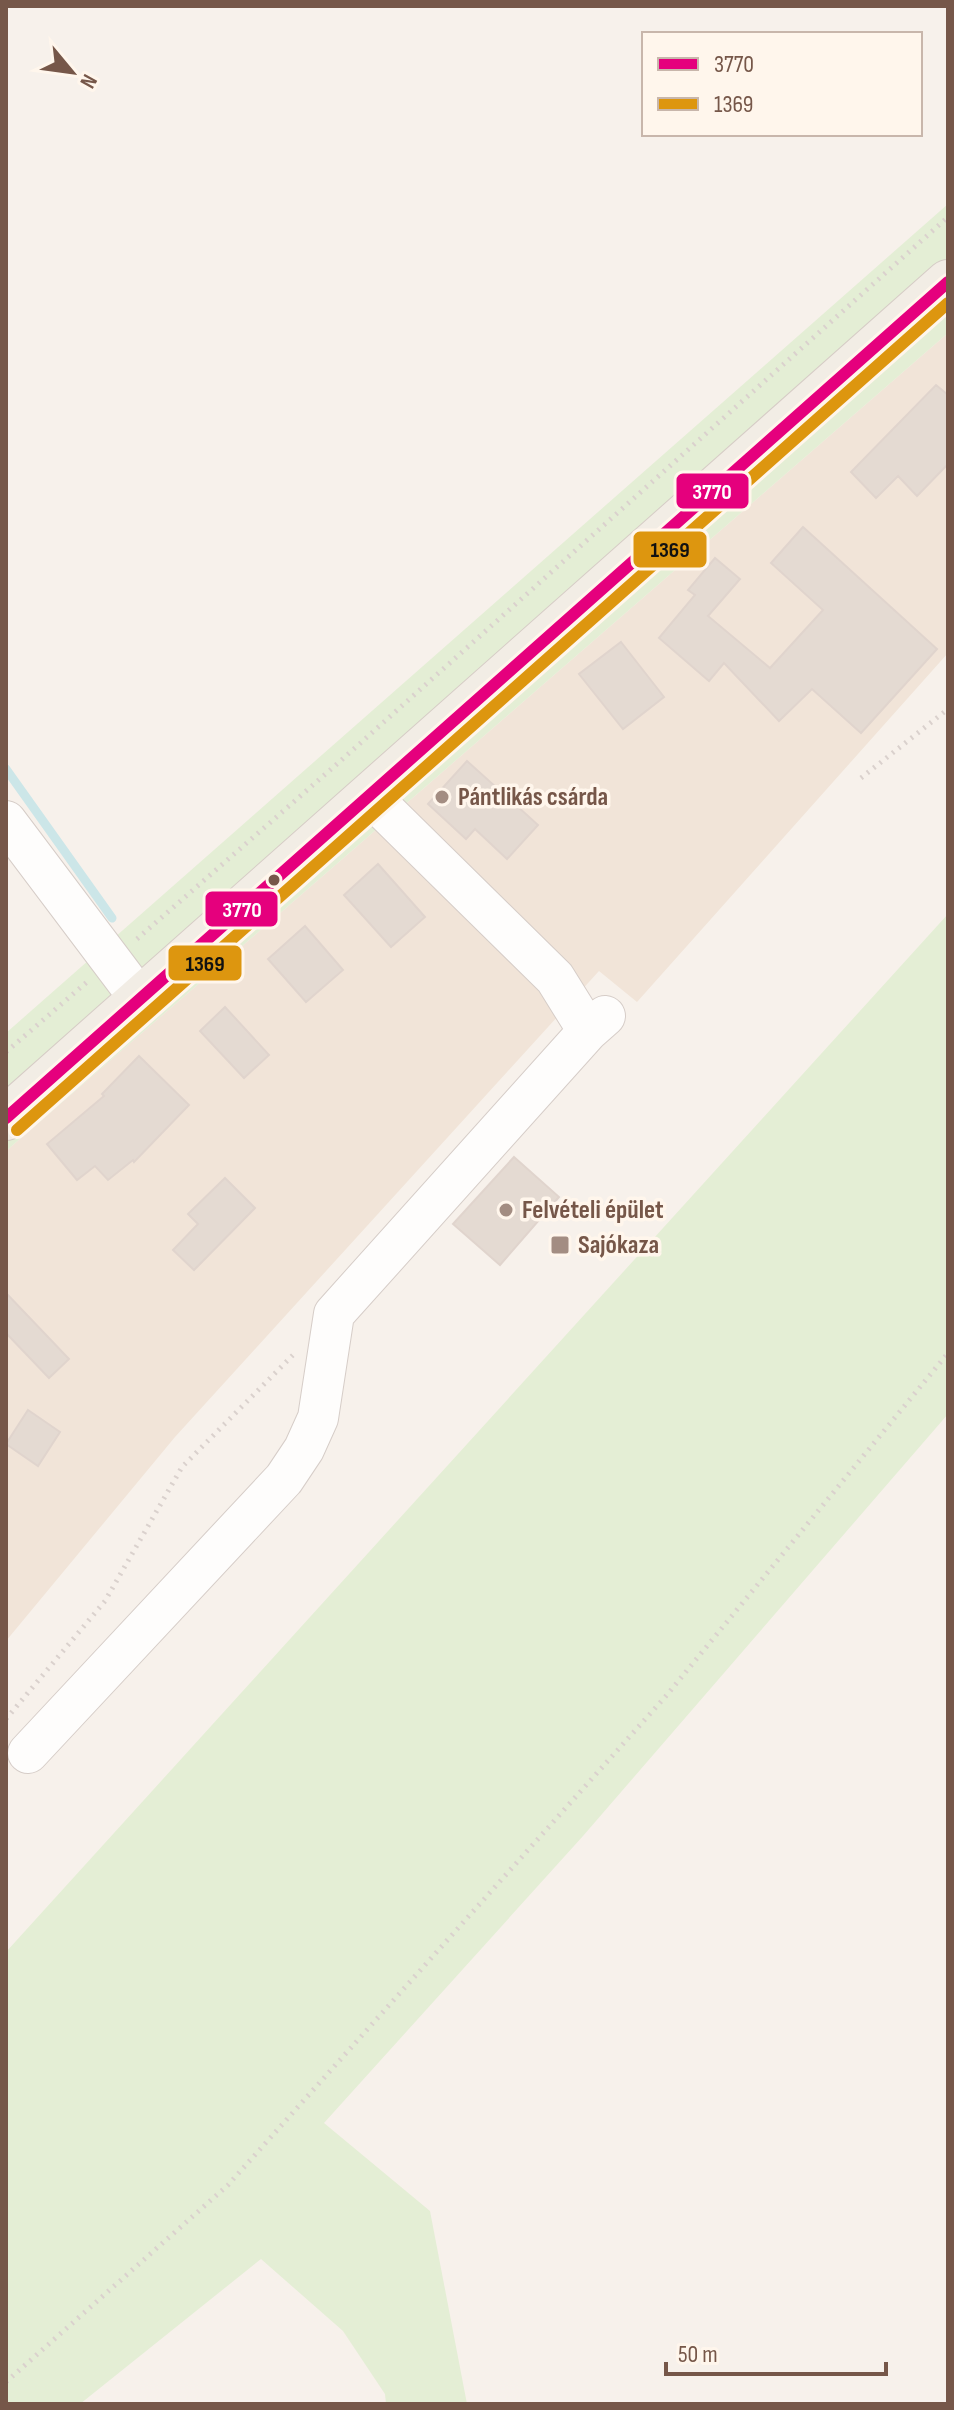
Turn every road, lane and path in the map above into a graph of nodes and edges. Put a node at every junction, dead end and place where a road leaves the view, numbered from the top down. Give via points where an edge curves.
1 (948, 217) edge
2 (948, 282) edge
3 (948, 709) edge
4 (861, 778) dead end
5 (369, 795) junction
6 (6, 821) edge
7 (111, 961) junction
8 (140, 999) junction
9 (6, 1052) edge
10 (6, 1118) edge
11 (334, 1314) junction
12 (948, 1353) edge
13 (6, 1719) edge
14 (28, 1753) dead end
15 (6, 2382) edge

1 - 7 path
2 - 5 main road
3 - 4 path
5 - 8 main road
5 - 11 street via 596,1024
6 - 7 street
7 - 8 street
7 - 9 path
8 - 10 main road
11 - 13 path via 182,1467 105,1601
11 - 14 street via 318,1418 284,1479
12 - 15 path via 666,1696 228,2185

